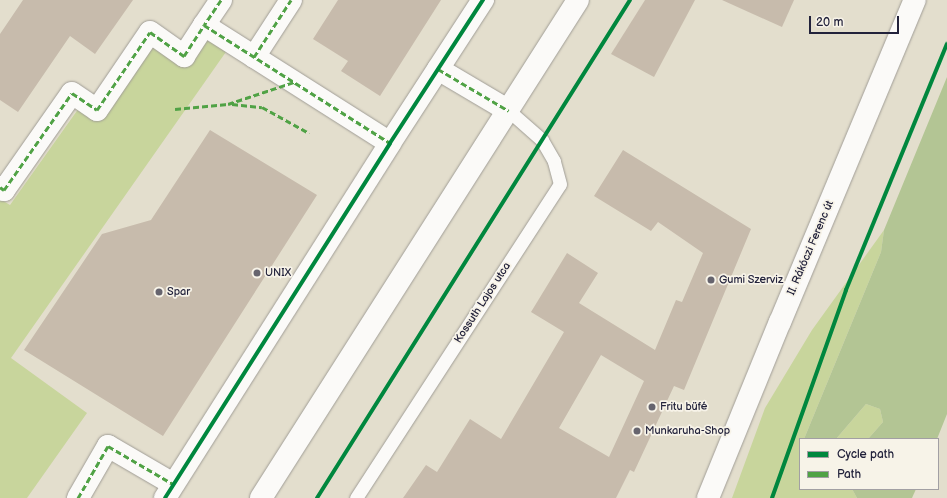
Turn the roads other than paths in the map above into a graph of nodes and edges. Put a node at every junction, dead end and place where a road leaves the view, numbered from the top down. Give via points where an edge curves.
1 (221, 0) edge
2 (291, 0) edge
3 (482, 0) edge
4 (578, 0) edge
5 (915, 0) edge
6 (204, 25) junction
7 (254, 57) junction
8 (438, 69) junction
9 (509, 111) junction
10 (390, 143) junction
11 (0, 187) edge
12 (169, 491) edge
13 (78, 498) edge
14 (261, 498) edge
15 (356, 498) edge
16 (708, 498) edge

1 - 6 street
2 - 7 street
3 - 8 street
4 - 9 street
5 - 16 street, II. Rákóczi Ferenc út
6 - 7 street
6 - 11 street via 184,56 150,32 97,110 72,92 4,190
7 - 10 street
8 - 9 street
8 - 10 street
9 - 14 street
9 - 15 lane, Kossuth Lajos utca via 542,140 554,161 560,184
10 - 12 street
12 - 13 street via 108,446

